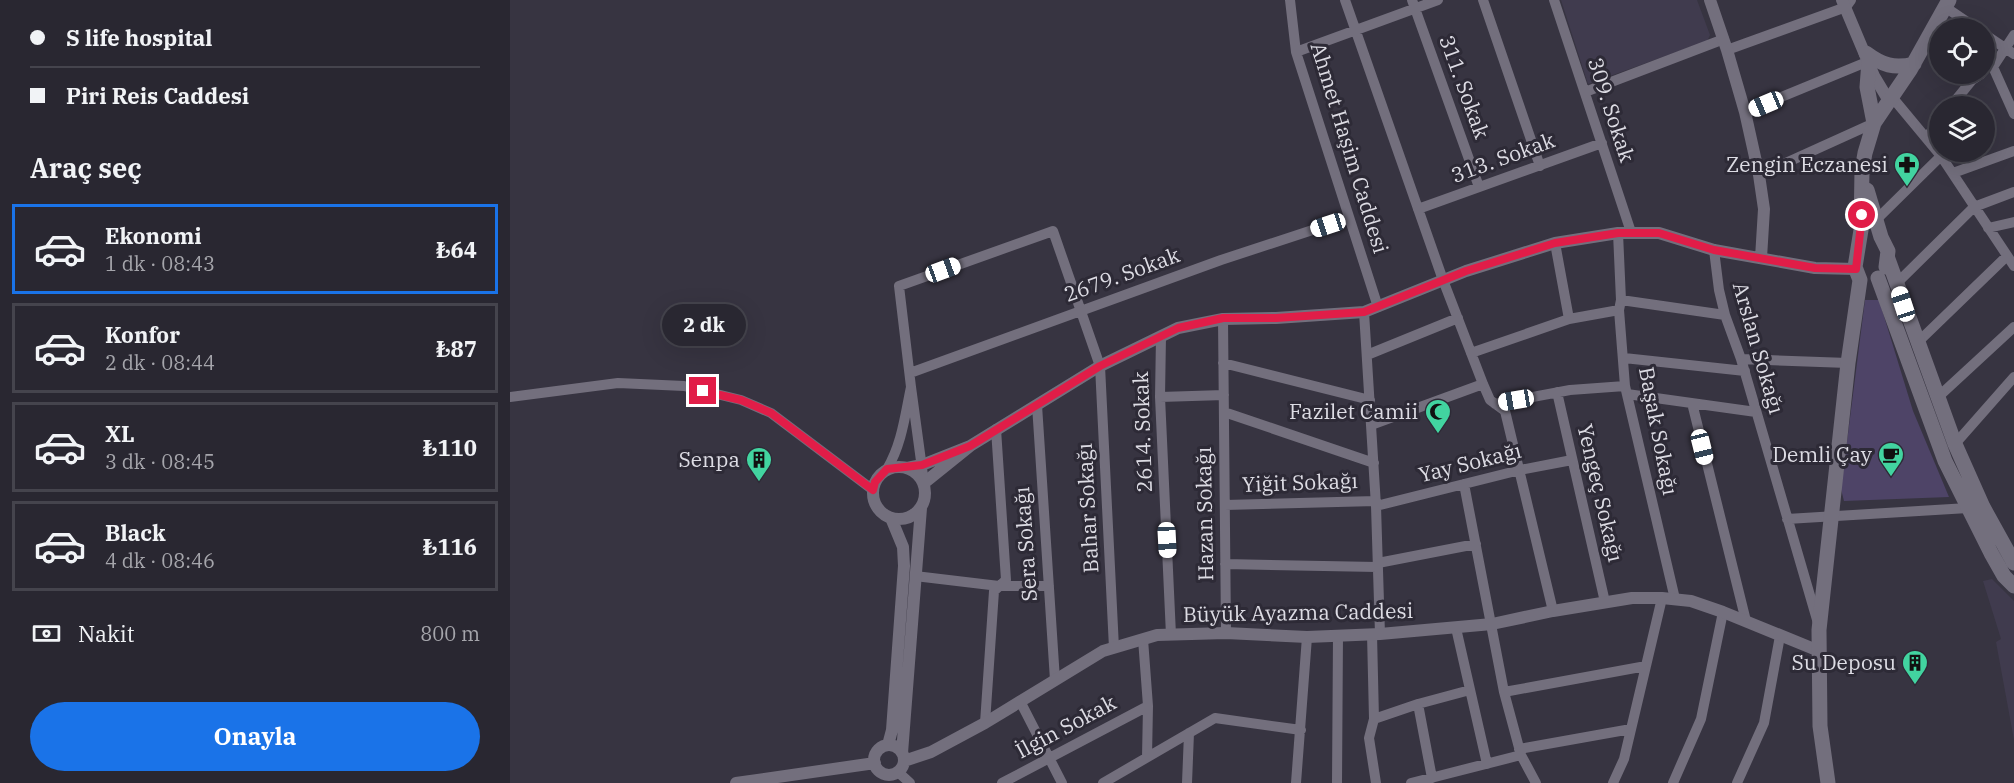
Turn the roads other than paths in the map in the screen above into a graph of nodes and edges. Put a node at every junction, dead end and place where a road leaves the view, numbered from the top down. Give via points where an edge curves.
1 (1290, 0) edge
2 (1345, 0) edge
3 (1438, 0) edge
4 (1483, 0) edge
5 (1554, 0) edge
6 (1710, 0) edge
7 (1846, 2) edge
8 (1414, 4) edge
9 (1947, 4) edge
10 (1964, 18) edge
11 (1356, 30) junction
12 (2014, 35) edge
13 (1995, 42) edge
14 (1726, 45) junction
15 (1296, 52) junction
16 (2011, 53) edge
17 (1868, 57) junction
18 (1914, 64) junction
19 (1995, 65) edge
20 (1969, 84) edge
21 (1994, 84) edge
22 (1584, 92) junction
23 (1959, 96) edge
24 (1891, 98) junction
25 (1745, 112) junction
26 (2014, 114) edge
27 (1874, 123) junction
28 (1929, 134) edge
29 (1926, 138) junction
30 (1929, 142) edge
31 (1602, 143) junction
32 (2014, 151) edge
33 (1935, 162) edge
34 (1945, 162) edge
35 (1540, 166) junction
36 (1862, 170) junction
37 (1953, 173) junction
38 (1759, 175) junction
39 (1479, 187) junction
40 (2014, 192) edge
41 (1974, 207) junction
42 (1418, 209) junction
43 (1349, 218) junction
44 (1876, 220) junction
45 (2014, 222) edge
46 (1988, 228) junction
47 (1631, 232) junction
48 (1618, 233) junction
49 (1881, 237) junction
50 (1555, 243) junction
51 (1860, 243) junction
52 (1714, 250) junction
53 (2007, 256) junction
54 (1761, 258) junction
55 (1888, 260) junction
56 (2014, 266) edge
57 (1858, 275) junction
58 (1878, 278) junction
59 (1443, 280) junction
60 (1896, 284) junction
61 (1620, 305) junction
62 (1378, 307) junction
63 (1081, 311) junction
64 (1364, 312) junction
65 (1725, 315) junction
66 (1223, 318) junction
67 (1458, 318) junction
68 (1569, 320) junction
69 (2014, 327) edge
70 (1161, 336) junction
71 (1917, 343) junction
72 (1471, 353) junction
73 (1367, 355) junction
74 (1624, 358) junction
75 (1742, 359) junction
76 (1223, 363) junction
77 (1848, 363) junction
78 (1100, 366) junction
79 (1745, 370) junction
80 (910, 373) junction
81 (2014, 377) edge
82 (1483, 384) junction
83 (911, 387) junction
84 (1626, 390) junction
85 (1557, 392) junction
86 (1224, 395) junction
87 (510, 397) edge
88 (1160, 397) junction
89 (1937, 398) junction
90 (1370, 400) junction
91 (1692, 403) junction
92 (1495, 404) junction
93 (1036, 405) junction
94 (1224, 412) junction
95 (1756, 412) junction
96 (1371, 426) junction
97 (996, 429) junction
98 (1954, 444) junction
99 (970, 446) junction
100 (1572, 460) junction
101 (1374, 463) junction
102 (922, 465) junction
103 (907, 468) junction
104 (887, 469) junction
105 (1520, 470) junction
106 (924, 483) junction
107 (1464, 484) junction
108 (873, 490) junction
109 (1376, 504) junction
110 (1225, 505) junction
111 (921, 508) junction
112 (1968, 508) junction
113 (1832, 515) junction
114 (891, 518) junction
115 (1787, 519) junction
116 (1476, 544) junction
117 (2014, 563) edge
118 (1225, 564) junction
119 (1378, 565) junction
120 (915, 576) junction
121 (999, 586) junction
122 (1049, 586) junction
123 (2014, 586) edge
124 (1662, 598) junction
125 (1675, 598) junction
126 (1605, 602) junction
127 (1553, 611) junction
128 (1723, 612) junction
129 (1746, 621) junction
130 (1492, 624) junction
131 (1455, 628) junction
132 (1820, 630) junction
133 (1226, 633) junction
134 (1376, 634) junction
135 (1171, 635) junction
136 (1338, 635) junction
137 (1780, 636) junction
138 (1306, 637) junction
139 (1143, 639) junction
140 (1114, 648) junction
141 (1819, 651) junction
142 (1646, 666) junction
143 (1055, 680) junction
144 (1470, 690) junction
145 (1504, 692) junction
146 (1020, 701) junction
147 (1418, 704) junction
148 (1148, 706) junction
149 (1374, 719) junction
150 (985, 723) junction
151 (1631, 729) junction
152 (1300, 730) junction
153 (1188, 733) junction
154 (888, 745) junction
155 (1520, 752) junction
156 (1147, 757) junction
157 (1049, 758) junction
158 (1487, 764) junction
159 (891, 770) edge
160 (1457, 772) junction
161 (1432, 778) junction
162 (1106, 782) edge
163 (736, 783) edge
164 (910, 783) edge
165 (1002, 783) edge
166 (1062, 783) edge
167 (1187, 783) edge
168 (1296, 783) edge
169 (1337, 783) edge
170 (1376, 783) edge
171 (1411, 783) edge
172 (1461, 783) edge
173 (1536, 783) edge
174 (1613, 783) edge
175 (1672, 783) edge
176 (1737, 783) edge
177 (1828, 783) edge

1 - 15 street, Ahmet Haşim Caddesi
2 - 11 street
3 - 8 street
4 - 35 street
5 - 22 street, 309. Sokak
6 - 14 street
7 - 14 street
7 - 17 street
8 - 11 street
8 - 39 street, 311. Sokak
9 - 10 street
9 - 18 main road
11 - 15 street
11 - 42 street
12 - 16 street
13 - 16 street
14 - 22 street
14 - 25 street
15 - 43 street, Ahmet Haşim Caddesi
16 - 19 street
17 - 18 main road via 1895,68
17 - 24 street
17 - 25 street
17 - 27 main road via 1867,87
18 - 24 main road
20 - 23 street
21 - 26 street
22 - 31 street, 309. Sokak
24 - 27 main road
24 - 29 street
25 - 38 street
27 - 36 main road
27 - 38 street
28 - 29 street
29 - 30 street
31 - 35 street, 313. Sokak
31 - 47 street, 309. Sokak
32 - 37 street
33 - 44 street
34 - 37 street
35 - 39 street, 313. Sokak
36 - 44 main road
36 - 51 main road
37 - 41 street
38 - 54 street via 1764,209
39 - 42 street, 313. Sokak
40 - 41 street
41 - 46 street
41 - 60 street
42 - 59 street
43 - 62 street, Ahmet Haşim Caddesi
43 - 63 street, 2679. Sokak
44 - 49 main road
45 - 46 street
46 - 53 street
47 - 48 street
47 - 52 street via 1659,233
48 - 50 street
48 - 61 street, Başak Sokağı
49 - 51 main road via 1869,236
49 - 55 main road
50 - 59 street
50 - 68 street
51 - 57 main road via 1856,257
52 - 54 street
52 - 65 street, Arslan Sokağı
53 - 56 street
53 - 71 street
54 - 57 street
55 - 58 main road
55 - 60 main road
57 - 58 main road via 1867,282
57 - 77 main road
58 - 112 main road via 1945,461
59 - 62 street
59 - 67 street
60 - 71 main road
61 - 65 street
61 - 68 street
61 - 74 street, Başak Sokağı
62 - 64 street
63 - 78 street, Bahar Sokağı
63 - 80 street, 2679. Sokak
63 - 80 street, Bahar Sokağı via 1053,231 910,282 899,286
64 - 66 street
64 - 73 street
65 - 75 street, Arslan Sokağı
66 - 70 street
66 - 76 street, Hazan Sokağı
67 - 72 street
67 - 73 street
68 - 72 street
69 - 89 street
70 - 78 street
70 - 88 street, 2614. Sokak
71 - 89 main road
72 - 82 street
73 - 90 street
74 - 79 street
74 - 84 street, Başak Sokağı
75 - 77 street
75 - 79 street, Arslan Sokağı
76 - 86 street, Hazan Sokağı
76 - 90 street
77 - 113 main road
78 - 93 street
78 - 140 street, Bahar Sokağı
79 - 95 street, Arslan Sokağı
80 - 83 street
81 - 98 street
82 - 92 street
82 - 96 street
83 - 102 street
83 - 104 street via 900,438
84 - 85 street
84 - 91 street
84 - 125 street, Başak Sokağı
85 - 92 street
85 - 100 street, Yengeç Sokağı
86 - 88 street
86 - 94 street, Hazan Sokağı
87 - 108 street via 618,383 684,386 741,400 771,413
88 - 135 street, 2614. Sokak
89 - 98 main road
90 - 96 street
91 - 95 street
91 - 129 street
92 - 105 street via 1505,411
93 - 97 street
93 - 122 street, Sera Sokağı
94 - 101 street
94 - 110 street, Hazan Sokağı
95 - 115 street, Arslan Sokağı
96 - 101 street
97 - 99 street
97 - 121 street via 1006,580
98 - 117 main road
99 - 102 street
99 - 106 street
100 - 105 street, Yay Sokağı
100 - 126 street, Yengeç Sokağı
101 - 109 street
102 - 103 street
102 - 106 street
103 - 104 street
103 - 106 street
104 - 108 street
105 - 107 street, Yay Sokağı
105 - 127 street
106 - 111 street
107 - 109 street, Yay Sokağı
107 - 116 street
108 - 114 street via 877,507
109 - 110 street, Yiğit Sokağı
109 - 119 street
110 - 118 street, Hazan Sokağı
111 - 114 street via 908,518
111 - 120 street
112 - 113 street
112 - 123 main road via 2004,576
113 - 115 street
113 - 132 main road
114 - 154 street via 903,547 904,566
115 - 132 street, Arslan Sokağı
116 - 119 street
116 - 130 street
118 - 119 street
118 - 133 street, Hazan Sokağı
119 - 134 street
120 - 121 street
120 - 159 street
121 - 122 street
121 - 150 street via 994,591
122 - 143 street, Sera Sokağı
124 - 125 street, Büyük Ayazma Caddesi
124 - 126 street, Büyük Ayazma Caddesi via 1632,597
124 - 142 street
125 - 128 street, Büyük Ayazma Caddesi
126 - 127 street, Büyük Ayazma Caddesi
127 - 130 street, Büyük Ayazma Caddesi
128 - 129 street, Büyük Ayazma Caddesi
128 - 175 street via 1701,719
129 - 137 street, Büyük Ayazma Caddesi
130 - 131 street, Büyük Ayazma Caddesi
130 - 145 street
131 - 134 street, Büyük Ayazma Caddesi
131 - 144 street
132 - 141 main road
133 - 135 street, Büyük Ayazma Caddesi
133 - 138 street, Büyük Ayazma Caddesi
134 - 136 street, Büyük Ayazma Caddesi
134 - 149 street
135 - 139 street, Büyük Ayazma Caddesi
136 - 138 street, Büyük Ayazma Caddesi
136 - 169 street
137 - 141 street, Büyük Ayazma Caddesi
137 - 176 street via 1764,723
138 - 152 street
139 - 140 street, Büyük Ayazma Caddesi
139 - 148 street
140 - 143 street, Büyük Ayazma Caddesi
141 - 177 main road via 1820,726
142 - 145 street
142 - 151 street
143 - 146 street, Büyük Ayazma Caddesi
144 - 147 street
144 - 158 street
145 - 155 street
146 - 150 street, Büyük Ayazma Caddesi
146 - 157 street
147 - 149 street
147 - 161 street
148 - 156 street
148 - 157 street, İlgin Sokak
149 - 170 street via 1369,738
150 - 159 street, Büyük Ayazma Caddesi
151 - 155 street
151 - 174 street
152 - 153 street via 1215,718
152 - 168 street
153 - 156 street
153 - 167 street
154 - 159 street via 896,747
154 - 159 street via 878,751
155 - 158 street
155 - 173 street
156 - 162 street
157 - 165 street, İlgin Sokak
157 - 166 street
158 - 160 street
159 - 163 street, Büyük Ayazma Caddesi
159 - 164 street
160 - 161 street
160 - 172 street
161 - 171 street

